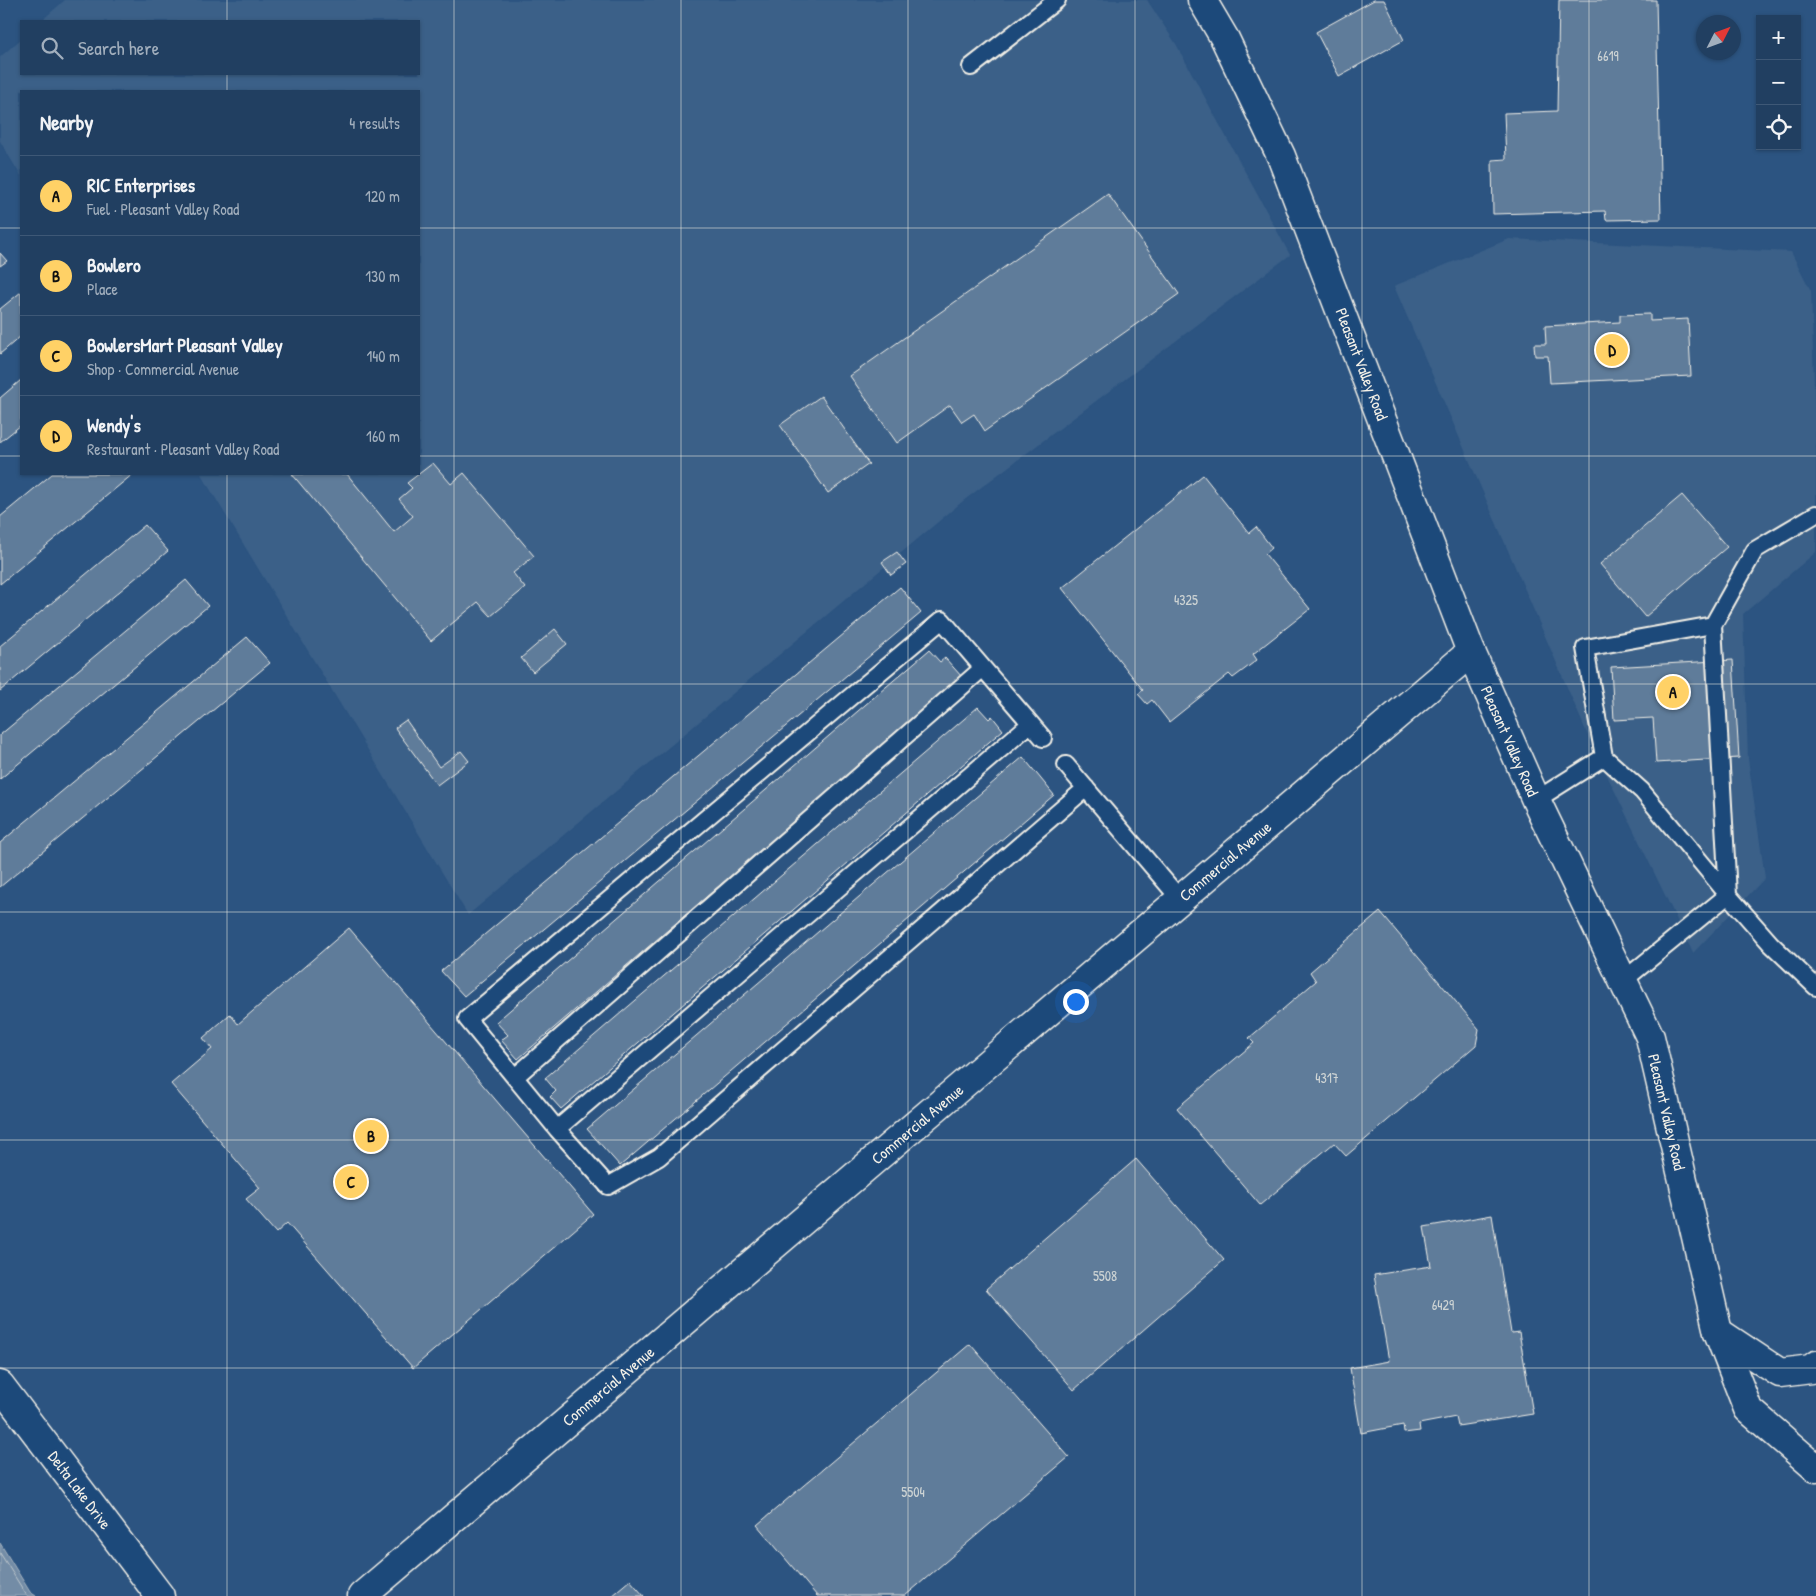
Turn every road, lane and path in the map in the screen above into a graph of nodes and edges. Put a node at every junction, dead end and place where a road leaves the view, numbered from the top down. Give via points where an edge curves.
1 (1057, 0) edge
2 (1202, 0) edge
3 (971, 67) dead end
4 (1816, 514) edge
5 (1713, 625) junction
6 (1471, 652) junction
7 (983, 668) junction
8 (1030, 724) junction
9 (1043, 738) dead end
10 (1604, 757) junction
11 (1066, 765) dead end
12 (1086, 788) junction
13 (1536, 800) junction
14 (1728, 895) junction
15 (1180, 899) junction
16 (1624, 980) junction
17 (1816, 988) edge
18 (515, 1077) junction
19 (557, 1129) junction
20 (1718, 1332) junction
21 (1816, 1365) edge
22 (0, 1385) edge
23 (1816, 1468) edge
24 (160, 1596) edge
25 (362, 1596) edge

1 - 3 lane
2 - 6 main road, Pleasant Valley Road via 1281,156
4 - 5 lane via 1755,550
5 - 10 lane via 1585,648
5 - 14 lane
6 - 13 main road, Pleasant Valley Road
6 - 15 main road, Commercial Avenue
7 - 8 lane
7 - 18 lane
7 - 18 lane via 942,620 467,1019
8 - 9 lane
8 - 19 lane
10 - 13 lane
10 - 14 lane via 1642,792
11 - 12 lane
12 - 15 lane
12 - 19 lane via 659,1158 608,1186
13 - 16 main road, Pleasant Valley Road
14 - 16 lane
14 - 17 lane
15 - 25 main road, Commercial Avenue
16 - 20 main road, Pleasant Valley Road via 1650,1037
18 - 19 lane
20 - 21 main road via 1780,1373 1811,1369
20 - 23 main road, Pleasant Valley Road via 1748,1409
22 - 24 main road, Delta Lake Drive

